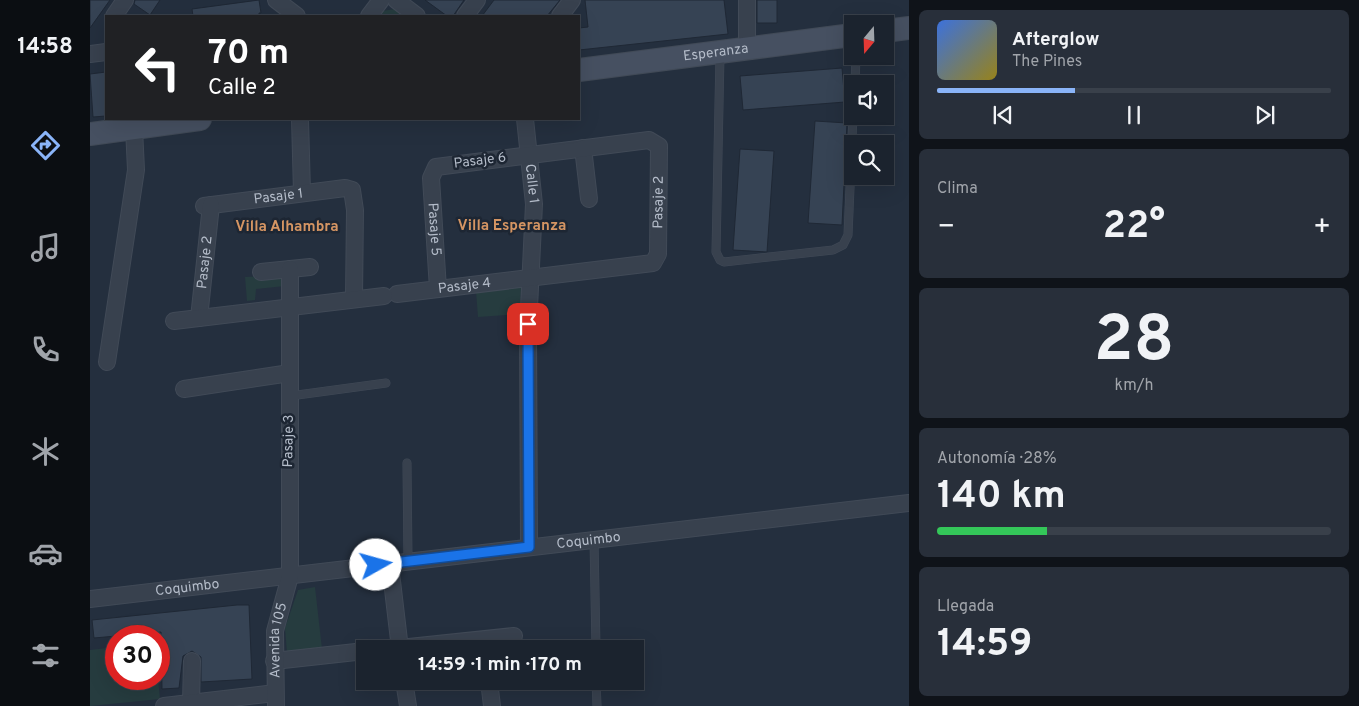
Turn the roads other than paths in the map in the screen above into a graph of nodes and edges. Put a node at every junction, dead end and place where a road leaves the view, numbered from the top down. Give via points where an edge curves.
1 (125, 0) edge
2 (276, 0) edge
3 (381, 0) edge
4 (396, 0) edge
5 (477, 0) edge
6 (572, 0) edge
7 (747, 0) edge
8 (115, 15) edge
9 (296, 15) edge
10 (370, 15) edge
11 (416, 15) edge
12 (466, 15) edge
13 (561, 15) edge
14 (909, 28) edge
15 (894, 30) edge
16 (844, 36) edge
17 (747, 50) junction
18 (105, 52) edge
19 (720, 53) junction
20 (90, 54) edge
21 (580, 70) edge
22 (193, 120) edge
23 (300, 120) edge
24 (525, 120) edge
25 (853, 125) edge
26 (134, 128) junction
27 (90, 134) edge
28 (583, 148) junction
29 (529, 154) junction
30 (433, 170) joint
31 (302, 193) junction
32 (589, 199) dead end
33 (207, 206) joint
34 (310, 267) dead end
35 (290, 269) junction
36 (261, 272) dead end
37 (532, 278) junction
38 (438, 289) junction
39 (354, 299) junction
40 (291, 307) junction
41 (199, 318) junction
42 (174, 321) dead end
43 (107, 362) dead end
44 (290, 373) junction
45 (386, 383) dead end
46 (184, 389) dead end
47 (290, 396) junction
48 (408, 463) dead end
49 (909, 502) edge
50 (594, 539) junction
51 (529, 547) junction
52 (408, 561) junction
53 (390, 564) junction
54 (290, 576) junction
55 (90, 599) edge
56 (514, 636) dead end
57 (396, 640) edge
58 (499, 640) edge
59 (596, 640) edge
60 (356, 652) edge
61 (192, 661) dead end
62 (274, 661) junction
63 (405, 690) edge
64 (490, 690) edge
65 (596, 690) edge
66 (276, 699) edge
67 (191, 703) junction
68 (164, 706) edge
69 (408, 706) edge
70 (492, 706) edge
71 (597, 706) edge

1 - 8 street
2 - 9 street
3 - 10 street
4 - 11 street
5 - 12 street
6 - 13 street
7 - 17 street
14 - 15 street
16 - 17 street, Esperanza
17 - 19 street, Esperanza
18 - 20 street
19 - 21 street, Esperanza
19 - 25 lane via 716,252 720,260 833,250 843,245 848,235
22 - 26 street
23 - 31 street
24 - 29 street, Calle 1
26 - 27 street
26 - 43 street via 136,170
28 - 29 street
28 - 32 street
28 - 37 street, Pasaje 2 via 649,140 661,149 656,261
29 - 30 street, Pasaje 6 via 439,166
29 - 37 street, Calle 1 via 534,204
30 - 38 street, Pasaje 5
31 - 33 street, Pasaje 1
31 - 39 street, Pasaje 1 via 352,190 355,210
33 - 41 street, Pasaje 2
34 - 35 street
35 - 36 street
35 - 40 street
37 - 38 street, Pasaje 4
37 - 51 street, Calle 1 via 529,316
38 - 39 street, Pasaje 4
39 - 40 street
40 - 41 street
40 - 44 street, Pasaje 3
41 - 42 street
44 - 46 street
44 - 47 street, Pasaje 3
45 - 47 lane
47 - 54 street, Pasaje 3
48 - 52 lane
49 - 50 street, Coquimbo
50 - 51 street, Coquimbo
50 - 59 lane
51 - 52 street, Coquimbo
52 - 53 street, Coquimbo
53 - 54 street, Coquimbo
53 - 57 street
54 - 55 street, Coquimbo
54 - 62 street, Avenida 105 via 275,631
56 - 58 street
60 - 62 street
61 - 67 street
62 - 66 street, Avenida 105
63 - 69 street
64 - 70 street
65 - 71 lane
66 - 67 street
67 - 68 street

